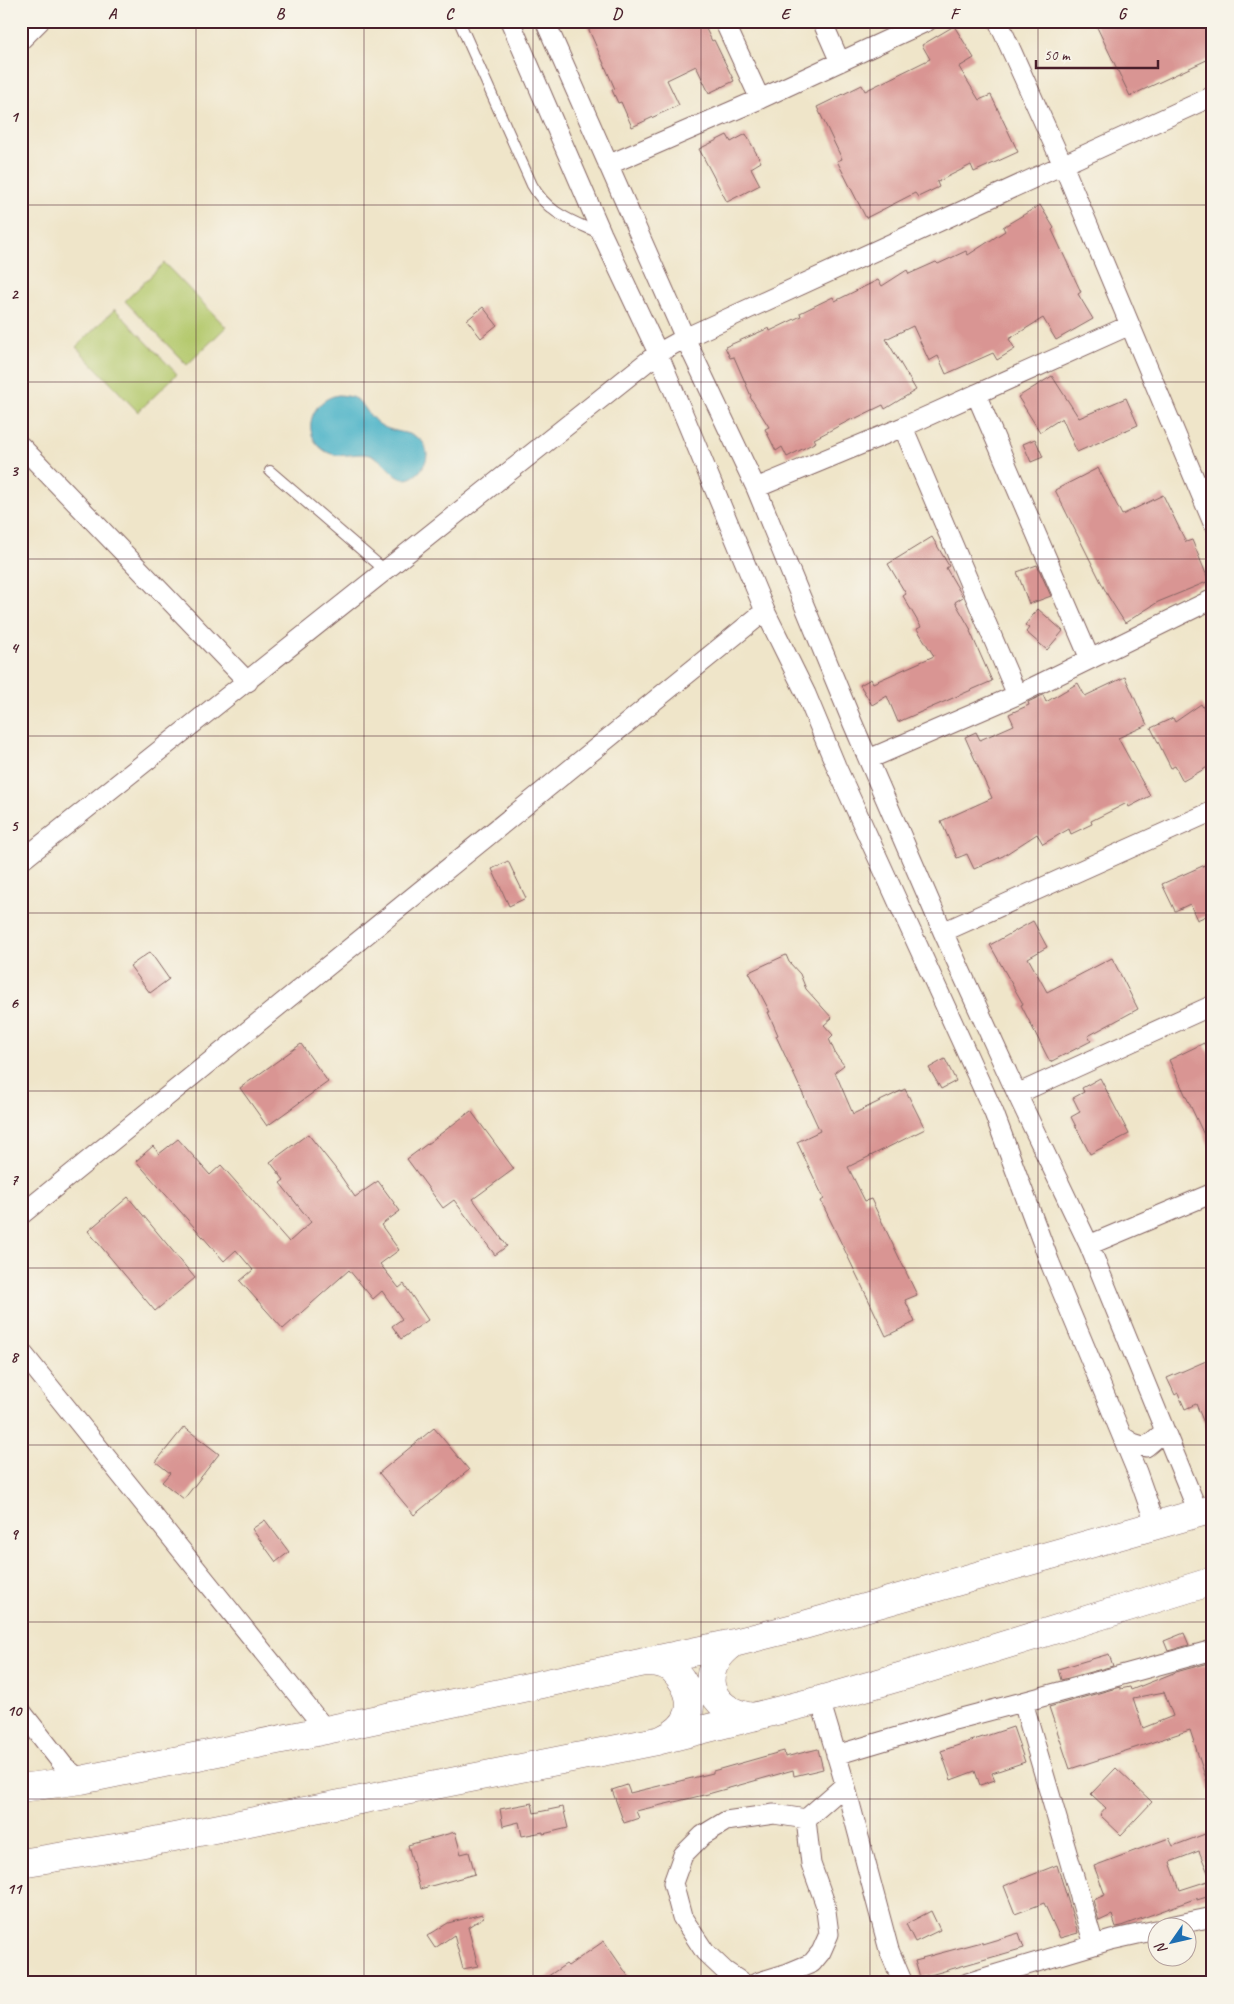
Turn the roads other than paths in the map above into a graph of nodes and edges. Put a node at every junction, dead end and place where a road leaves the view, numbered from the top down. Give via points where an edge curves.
1 (40, 21) edge
2 (459, 21) edge
3 (510, 21) edge
4 (545, 21) edge
5 (724, 21) edge
6 (822, 21) edge
7 (928, 21) edge
8 (998, 21) edge
9 (21, 40) edge
10 (840, 62) junction
11 (1213, 96) edge
12 (760, 99) junction
13 (608, 165) junction
14 (1062, 165) junction
15 (602, 234) junction
16 (1130, 325) junction
17 (685, 338) junction
18 (658, 353) junction
19 (976, 394) junction
20 (903, 427) junction
21 (21, 446) edge
22 (270, 471) dead end
23 (756, 488) junction
24 (1213, 522) edge
25 (386, 571) junction
26 (1213, 599) edge
27 (766, 611) junction
28 (1090, 659) junction
29 (248, 682) junction
30 (1017, 695) junction
31 (869, 759) junction
32 (1213, 811) edge
33 (21, 861) edge
34 (943, 932) junction
35 (1213, 1004) edge
36 (1017, 1094) junction
37 (1213, 1193) edge
38 (21, 1214) edge
39 (1089, 1245) junction
40 (21, 1351) edge
41 (1165, 1431) junction
42 (1122, 1436) junction
43 (1206, 1512) edge
44 (1156, 1526) junction
45 (1213, 1581) edge
46 (734, 1643) junction
47 (1213, 1650) edge
48 (643, 1662) junction
49 (820, 1700) junction
50 (1023, 1702) junction
51 (21, 1711) edge
52 (753, 1717) junction
53 (326, 1730) junction
54 (657, 1741) junction
55 (836, 1755) junction
56 (81, 1780) junction
57 (845, 1785) junction
58 (21, 1788) edge
59 (806, 1819) junction
60 (21, 1863) edge
61 (1213, 1917) edge
62 (1196, 1921) edge
63 (1146, 1932) edge
64 (1094, 1945) junction
65 (743, 1983) edge
66 (756, 1983) edge
67 (904, 1983) edge
68 (967, 1983) edge

1 - 9 street
2 - 15 lane via 540,200 553,211
3 - 15 street
4 - 13 street
5 - 12 street
6 - 10 street
7 - 10 street
8 - 14 street
10 - 12 street
11 - 14 street
12 - 13 street
13 - 17 street
14 - 16 street
14 - 17 street
15 - 18 street
16 - 19 street
16 - 24 street
17 - 18 street
17 - 23 street
18 - 25 street
18 - 27 street
19 - 20 street
19 - 28 street
20 - 23 street
20 - 30 street
21 - 29 street
22 - 25 lane
23 - 31 street
25 - 29 street
26 - 28 street
27 - 38 street
27 - 42 street via 994,1113 1050,1263
28 - 30 street
29 - 33 street
30 - 31 street
31 - 34 street
32 - 34 street
34 - 36 street
35 - 36 street
36 - 39 street
37 - 39 street
39 - 41 street
40 - 53 street
41 - 42 street via 1146,1447
41 - 43 street
42 - 44 street
43 - 44 street
44 - 46 street
45 - 49 street
46 - 48 street
46 - 52 street via 717,1657 712,1666 712,1689 723,1706 732,1712
47 - 50 street
48 - 53 street
48 - 54 street via 670,1666 685,1685 689,1696 690,1707 681,1728
49 - 52 street
49 - 55 street
50 - 55 street
50 - 64 street
51 - 56 street via 64,1766
52 - 54 street
53 - 56 street
54 - 60 street via 139,1844
55 - 57 street
56 - 58 street
57 - 59 street
57 - 67 street via 889,1950
59 - 65 street via 774,1814 726,1821 703,1835 683,1855 676,1873 673,1883 682,1917 704,1952
59 - 66 street via 811,1864 824,1903 829,1934 821,1952 812,1962
61 - 62 street
63 - 64 street
64 - 68 street

